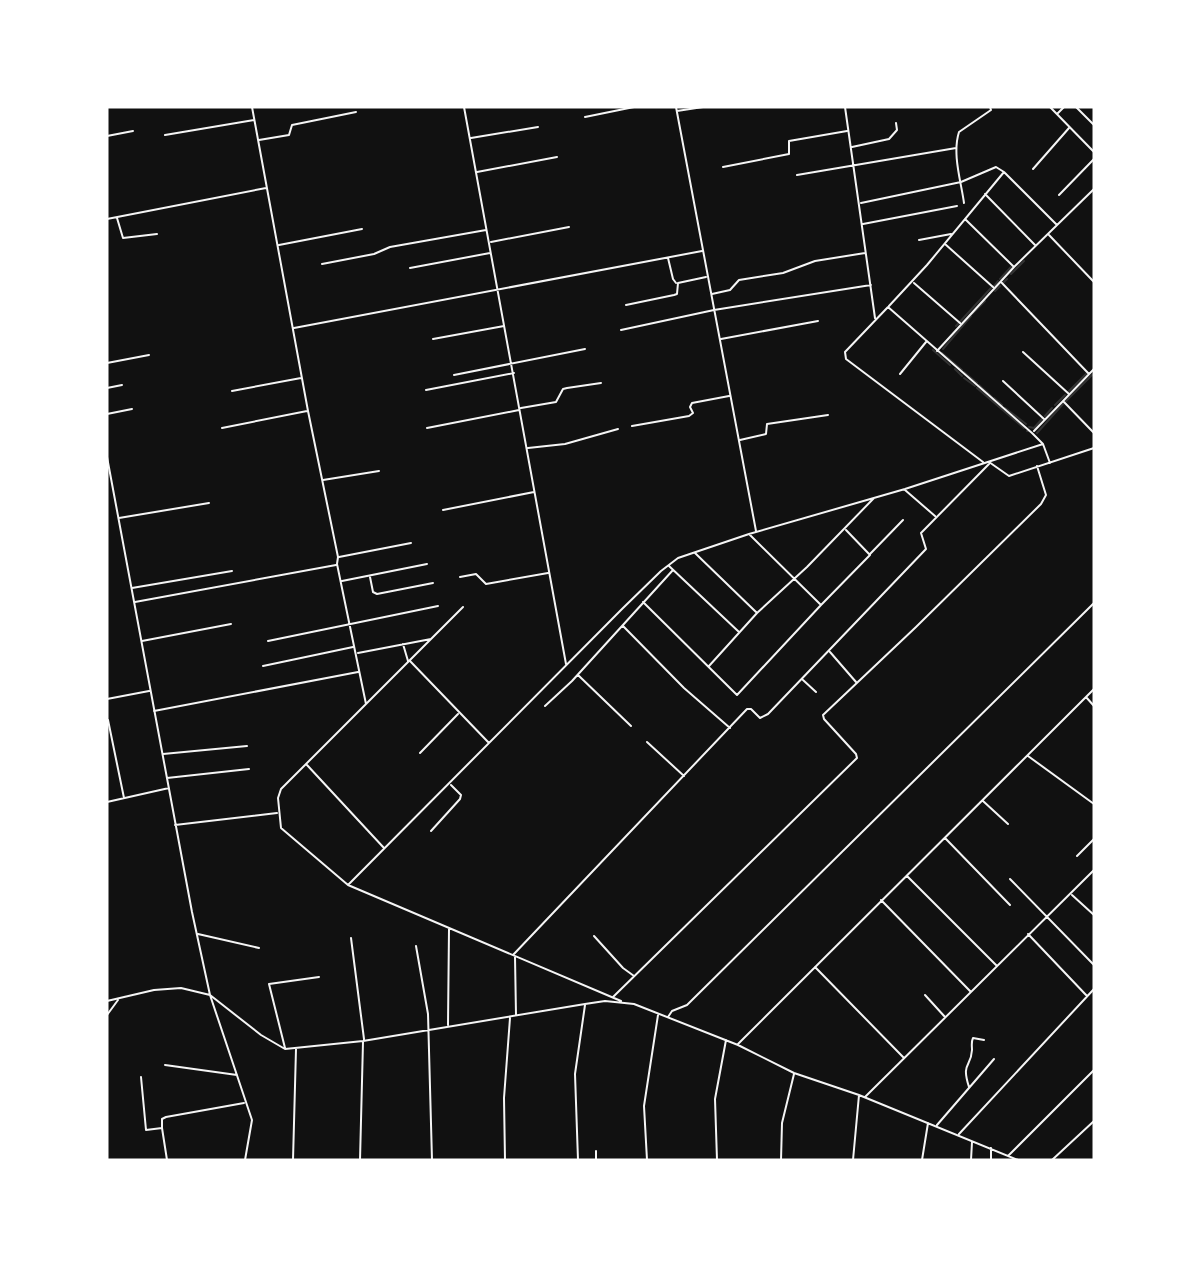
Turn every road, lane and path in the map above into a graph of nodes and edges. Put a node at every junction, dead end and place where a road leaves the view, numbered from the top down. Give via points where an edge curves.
1 (252, 107) edge
2 (464, 107) edge
3 (634, 107) edge
4 (676, 107) edge
5 (703, 107) edge
6 (845, 107) edge
7 (990, 107) edge
8 (1050, 107) edge
9 (1064, 107) edge
10 (1076, 107) edge
11 (677, 111) junction
12 (356, 112) dead end
13 (1057, 114) junction
14 (585, 117) dead end
15 (255, 120) junction
16 (896, 123) dead end
17 (1094, 125) edge
18 (538, 127) dead end
19 (1070, 128) junction
20 (848, 130) junction
21 (133, 131) dead end
22 (165, 135) dead end
23 (107, 136) edge
24 (470, 138) junction
25 (258, 140) junction
26 (851, 147) junction
27 (956, 148) junction
28 (1094, 152) edge
29 (556, 157) dead end
30 (1094, 159) edge
31 (853, 166) junction
32 (723, 167) dead end
33 (1033, 169) dead end
34 (476, 172) junction
35 (1004, 172) junction
36 (797, 175) dead end
37 (961, 182) junction
38 (267, 188) junction
39 (1094, 189) edge
40 (985, 194) junction
41 (1059, 195) dead end
42 (860, 203) junction
43 (964, 203) dead end
44 (957, 206) dead end
45 (117, 217) junction
46 (107, 219) edge
47 (965, 219) junction
48 (862, 224) junction
49 (1057, 225) junction
50 (569, 227) dead end
51 (362, 229) dead end
52 (487, 230) junction
53 (157, 234) dead end
54 (952, 234) junction
55 (1048, 234) junction
56 (919, 240) dead end
57 (489, 242) junction
58 (944, 243) junction
59 (278, 245) junction
60 (1036, 246) junction
61 (703, 251) junction
62 (491, 252) junction
63 (866, 252) junction
64 (668, 257) junction
65 (322, 264) dead end
66 (1014, 267) junction
67 (410, 268) dead end
68 (708, 277) junction
69 (912, 282) junction
70 (1000, 282) junction
71 (1094, 282) edge
72 (677, 284) junction
73 (871, 285) junction
74 (994, 288) junction
75 (498, 290) junction
76 (711, 294) junction
77 (626, 305) dead end
78 (888, 307) junction
79 (715, 310) junction
80 (875, 319) junction
81 (818, 321) dead end
82 (961, 323) junction
83 (505, 326) junction
84 (293, 328) junction
85 (621, 330) dead end
86 (433, 339) dead end
87 (720, 339) junction
88 (927, 341) junction
89 (586, 349) dead end
90 (937, 351) junction
91 (1023, 352) dead end
92 (149, 355) dead end
93 (107, 363) edge
94 (512, 363) junction
95 (514, 373) junction
96 (1092, 373) edge
97 (900, 374) dead end
98 (454, 375) dead end
99 (302, 377) junction
100 (1003, 381) dead end
101 (601, 383) dead end
102 (122, 385) dead end
103 (107, 388) edge
104 (426, 390) dead end
105 (232, 391) dead end
106 (1069, 395) junction
107 (730, 396) junction
108 (1063, 401) junction
109 (132, 409) dead end
110 (520, 409) junction
111 (308, 411) junction
112 (107, 414) edge
113 (828, 415) dead end
114 (1045, 420) junction
115 (632, 426) dead end
116 (222, 428) dead end
117 (427, 428) dead end
118 (618, 429) dead end
119 (1032, 433) junction
120 (1094, 433) edge
121 (738, 441) junction
122 (1043, 444) junction
123 (1094, 448) edge
124 (527, 449) junction
125 (107, 457) edge
126 (983, 462) junction
127 (989, 463) junction
128 (1050, 463) junction
129 (1037, 466) junction
130 (984, 468) junction
131 (379, 471) dead end
132 (322, 480) junction
133 (905, 489) junction
134 (535, 492) junction
135 (875, 497) junction
136 (209, 503) dead end
137 (443, 510) dead end
138 (936, 517) junction
139 (118, 518) junction
140 (904, 520) dead end
141 (845, 529) junction
142 (756, 532) junction
143 (749, 534) junction
144 (411, 543) dead end
145 (695, 553) junction
146 (870, 555) junction
147 (338, 557) junction
148 (337, 564) junction
149 (428, 564) dead end
150 (669, 565) junction
151 (232, 570) dead end
152 (673, 570) junction
153 (549, 573) junction
154 (370, 576) junction
155 (460, 577) dead end
156 (793, 579) junction
157 (341, 581) junction
158 (433, 583) dead end
159 (131, 589) junction
160 (133, 602) junction
161 (643, 603) junction
162 (1094, 603) edge
163 (821, 605) junction
164 (438, 606) dead end
165 (463, 607) dead end
166 (757, 613) junction
167 (231, 624) dead end
168 (350, 624) junction
169 (622, 625) junction
170 (739, 633) junction
171 (432, 638) junction
172 (141, 641) junction
173 (268, 641) dead end
174 (403, 644) junction
175 (354, 647) junction
176 (829, 652) junction
177 (356, 653) junction
178 (409, 661) junction
179 (566, 665) junction
180 (263, 666) dead end
181 (708, 667) junction
182 (359, 672) junction
183 (577, 674) junction
184 (802, 679) junction
185 (857, 683) junction
186 (1094, 689) edge
187 (150, 691) junction
188 (816, 692) dead end
189 (1086, 697) junction
190 (107, 699) edge
191 (366, 704) junction
192 (1094, 705) edge
193 (545, 706) dead end
194 (154, 711) junction
195 (459, 713) junction
196 (108, 720) edge
197 (631, 726) dead end
198 (730, 729) junction
199 (647, 742) dead end
200 (489, 744) junction
201 (247, 746) dead end
202 (420, 753) dead end
203 (162, 755) junction
204 (1028, 756) junction
205 (306, 764) junction
206 (249, 769) dead end
207 (684, 776) junction
208 (166, 778) junction
209 (450, 784) junction
210 (170, 787) junction
211 (124, 798) junction
212 (983, 801) junction
213 (107, 802) edge
214 (1094, 804) edge
215 (278, 813) junction
216 (1008, 824) dead end
217 (175, 825) junction
218 (431, 831) dead end
219 (944, 838) junction
220 (1094, 839) edge
221 (384, 848) junction
222 (1077, 856) dead end
223 (1094, 870) edge
224 (907, 875) junction
225 (1010, 880) dead end
226 (348, 885) junction
227 (1070, 894) junction
228 (881, 900) junction
229 (1010, 905) dead end
230 (1094, 915) edge
231 (1047, 916) junction
232 (449, 928) junction
233 (197, 934) junction
234 (1028, 934) junction
235 (594, 936) dead end
236 (351, 938) dead end
237 (416, 946) dead end
238 (259, 948) dead end
239 (514, 956) junction
240 (1094, 965) edge
241 (815, 966) junction
242 (998, 966) junction
243 (634, 976) junction
244 (319, 977) dead end
245 (1094, 989) edge
246 (971, 992) junction
247 (210, 995) junction
248 (925, 995) dead end
249 (1088, 996) junction
250 (613, 998) junction
251 (119, 999) junction
252 (107, 1001) edge
253 (623, 1002) junction
254 (585, 1004) junction
255 (658, 1014) junction
256 (107, 1015) edge
257 (516, 1016) junction
258 (510, 1017) junction
259 (668, 1017) junction
260 (946, 1017) junction
261 (448, 1027) junction
262 (429, 1030) junction
263 (726, 1040) junction
264 (984, 1040) dead end
265 (363, 1041) junction
266 (738, 1045) junction
267 (285, 1049) junction
268 (296, 1049) junction
269 (904, 1058) junction
270 (994, 1059) dead end
271 (165, 1065) dead end
272 (1094, 1070) edge
273 (794, 1073) junction
274 (238, 1075) junction
275 (141, 1077) dead end
276 (969, 1088) junction
277 (859, 1095) junction
278 (864, 1098) junction
279 (245, 1102) junction
280 (1094, 1121) edge
281 (928, 1122) junction
282 (936, 1126) junction
283 (162, 1128) junction
284 (958, 1134) junction
285 (972, 1141) junction
286 (991, 1148) junction
287 (596, 1151) dead end
288 (1008, 1157) junction
289 (167, 1160) edge
290 (245, 1160) edge
291 (293, 1160) edge
292 (360, 1160) edge
293 (432, 1160) edge
294 (505, 1160) edge
295 (578, 1160) edge
296 (596, 1160) edge
297 (647, 1160) edge
298 (717, 1160) edge
299 (781, 1160) edge
300 (853, 1160) edge
301 (922, 1160) edge
302 (971, 1160) edge
303 (991, 1160) edge
304 (1018, 1160) edge
305 (1052, 1160) edge

1 - 15 street
2 - 24 street
3 - 14 street
4 - 11 street
5 - 11 street
6 - 20 street
7 - 27 street via 984,117 959,132
8 - 13 street
9 - 13 street
10 - 17 street
11 - 61 street
12 - 25 street via 292,125 289,135
13 - 19 street
15 - 22 street
15 - 25 street
16 - 26 street via 897,130 889,139
18 - 24 street
19 - 28 street
19 - 33 street
20 - 26 street
20 - 32 street via 789,141 789,153
21 - 23 street
24 - 34 street
25 - 38 street
26 - 31 street
27 - 31 street
27 - 37 street
29 - 34 street
30 - 41 street
31 - 36 street
31 - 42 street
34 - 52 street
35 - 37 street via 996,167
35 - 40 street
35 - 49 street
37 - 42 street
37 - 43 street
38 - 45 street
38 - 59 street
39 - 49 street
40 - 47 street
40 - 60 street
42 - 48 street
44 - 48 street
45 - 46 street
45 - 53 street via 123,238
47 - 54 street
47 - 66 street
48 - 63 street
49 - 55 street
50 - 57 street
51 - 59 street
52 - 57 street
52 - 65 street
54 - 56 street
54 - 58 street
55 - 60 street
55 - 71 street
57 - 62 street
58 - 69 street
58 - 74 street
59 - 84 street
60 - 66 street
61 - 64 street
61 - 68 street
62 - 67 street
62 - 75 street
63 - 73 street
63 - 76 street via 739,279 730,289
64 - 72 street
64 - 75 street
66 - 70 street
68 - 72 street
68 - 76 street
69 - 78 street
69 - 82 street
70 - 74 street
70 - 96 street
72 - 77 street via 677,294
73 - 79 street
73 - 80 street
74 - 82 street
75 - 83 street
75 - 84 street
76 - 79 street
78 - 80 street
78 - 88 street
79 - 85 street
79 - 87 street
80 - 126 street via 845,352 846,359
81 - 87 street
82 - 90 street
83 - 86 street
83 - 94 street
84 - 99 street
87 - 107 street
88 - 90 street
88 - 97 street
89 - 94 street
90 - 119 street
91 - 106 street
92 - 93 street
94 - 95 street
94 - 98 street
95 - 104 street
95 - 110 street
96 - 106 street
99 - 105 street
99 - 111 street
100 - 114 street
101 - 110 street via 563,389 556,402
102 - 103 street
106 - 108 street
107 - 115 street via 692,403 689,416
107 - 121 street
108 - 114 street
108 - 120 street
109 - 112 street
110 - 117 street
110 - 124 street
111 - 116 street
111 - 132 street
113 - 121 street via 767,424 766,434
114 - 119 street
118 - 124 street
119 - 122 street
121 - 142 street
122 - 127 street
122 - 128 street
123 - 128 street
124 - 134 street
125 - 139 street
126 - 127 street
126 - 130 street
126 - 133 street
127 - 129 street via 1006,476
127 - 130 street
128 - 129 street
129 - 185 street via 1046,495 1041,504
130 - 138 street
131 - 132 street
132 - 147 street
133 - 135 street
133 - 138 street
134 - 137 street
134 - 153 street
135 - 141 street
135 - 142 street
136 - 139 street
138 - 176 street via 920,533 925,551
139 - 159 street
140 - 146 street
141 - 146 street
141 - 156 street
142 - 143 street
143 - 145 street
143 - 156 street
144 - 147 street
145 - 150 street
145 - 166 street
146 - 163 street
147 - 148 street
148 - 157 street
148 - 160 street
149 - 154 street
150 - 152 street
150 - 179 street
151 - 159 street
152 - 161 street
152 - 170 street
153 - 155 street via 486,583 476,574
153 - 179 street
154 - 157 street
154 - 158 street via 377,594
156 - 163 street
156 - 166 street
157 - 168 street
159 - 160 street
160 - 172 street
161 - 169 street
161 - 181 street
162 - 259 street via 687,1004
163 - 181 street via 737,695
164 - 168 street
165 - 171 street
166 - 170 street
167 - 172 street
168 - 173 street
168 - 175 street
169 - 183 street
169 - 198 street
170 - 181 street
171 - 174 street
171 - 178 street
172 - 187 street
174 - 177 street
174 - 178 street
175 - 177 street
175 - 180 street
176 - 184 street
176 - 185 street
177 - 182 street
178 - 191 street
178 - 195 street
179 - 200 street
182 - 191 street
182 - 194 street
183 - 193 street
183 - 197 street
184 - 188 street
184 - 198 street via 768,714 760,718 747,709
185 - 243 street via 823,717 857,758
186 - 189 street
187 - 190 street
187 - 194 street
189 - 192 street
189 - 204 street
191 - 205 street
194 - 203 street
195 - 200 street
195 - 202 street
196 - 211 street
198 - 207 street
199 - 207 street
200 - 209 street
201 - 203 street
203 - 208 street
204 - 212 street
204 - 214 street
205 - 215 street via 278,794
205 - 221 street
206 - 208 street
207 - 239 street
208 - 210 street
209 - 218 street via 460,799
209 - 221 street
210 - 211 street
210 - 217 street
211 - 213 street
212 - 216 street
212 - 219 street
215 - 217 street
215 - 226 street via 284,831
217 - 233 street
219 - 224 street
219 - 229 street
220 - 222 street
221 - 226 street
223 - 227 street
224 - 228 street
224 - 242 street
225 - 231 street
226 - 232 street
227 - 230 street
227 - 231 street
228 - 241 street
228 - 246 street
231 - 234 street
231 - 240 street
232 - 239 street
232 - 261 street
233 - 238 street
233 - 247 street
234 - 242 street
234 - 249 street
235 - 243 street
236 - 265 street
237 - 262 street
239 - 250 street
239 - 257 street
241 - 266 street
241 - 269 street
242 - 246 street
243 - 250 street
244 - 267 street via 269,984
245 - 249 street
246 - 260 street
247 - 251 street via 181,988
247 - 267 street
247 - 274 street
248 - 260 street
249 - 284 street
250 - 253 street
251 - 252 street
251 - 256 street
253 - 254 street
253 - 255 street
254 - 257 street
254 - 295 street via 575,1074
255 - 259 street
255 - 297 street via 644,1106
257 - 258 street
258 - 261 street
258 - 294 street
259 - 263 street
260 - 269 street
261 - 262 street
262 - 265 street
262 - 293 street
263 - 266 street
263 - 298 street via 715,1100
264 - 276 street via 973,1038 971,1044 965,1067
265 - 268 street
265 - 292 street
266 - 273 street
267 - 268 street
268 - 291 street
269 - 278 street
270 - 276 street
271 - 274 street
272 - 288 street
273 - 277 street
273 - 299 street via 782,1123
274 - 279 street
275 - 283 street via 145,1128
276 - 282 street
277 - 278 street
277 - 300 street
278 - 281 street
279 - 283 street via 166,1117
279 - 290 street via 252,1125
280 - 305 street
281 - 282 street
281 - 301 street
282 - 284 street
283 - 289 street
284 - 285 street
285 - 286 street
285 - 302 street
286 - 288 street
286 - 303 street
287 - 296 street
288 - 304 street

